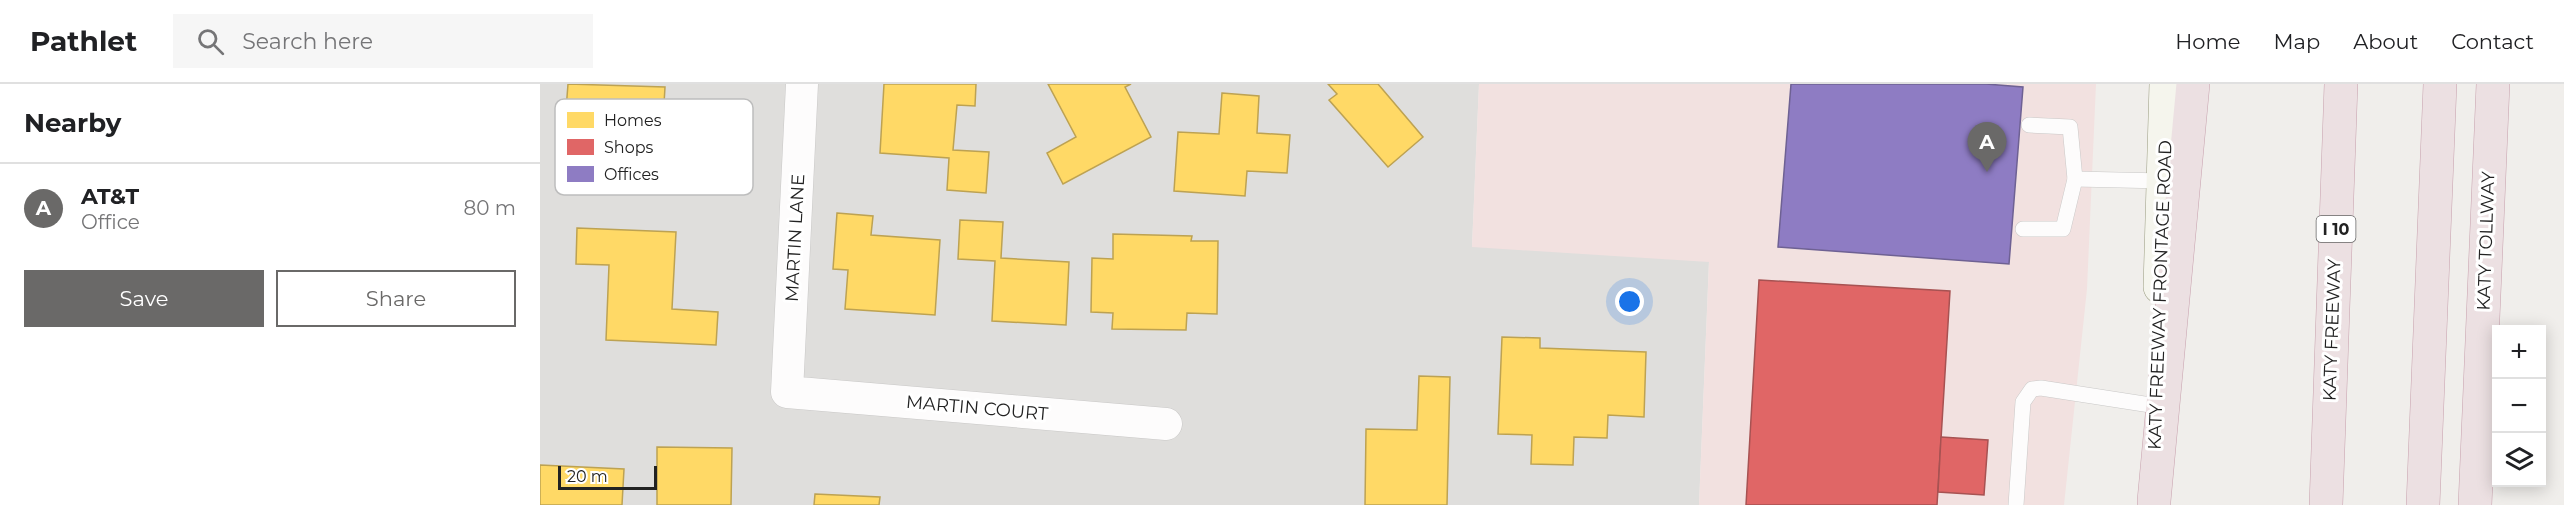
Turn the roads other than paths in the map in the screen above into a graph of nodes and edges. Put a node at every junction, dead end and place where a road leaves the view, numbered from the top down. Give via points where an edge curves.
1 (802, 84) edge
2 (2166, 84) edge
3 (2193, 84) edge
4 (2341, 84) edge
5 (2440, 84) edge
6 (2493, 84) edge
7 (2029, 125) dead end
8 (2075, 179) junction
9 (2163, 181) junction
10 (2023, 229) dead end
11 (2331, 373) junction
12 (787, 392) joint
13 (2157, 406) junction
14 (1166, 424) dead end
15 (2154, 503) edge
16 (2016, 505) edge
17 (2307, 505) edge
18 (2325, 505) edge
19 (2423, 505) edge
20 (2475, 505) edge

1 - 12 street, MARTIN LANE
2 - 9 main road, KATY FREEWAY FRONTAGE ROAD
3 - 15 highway
4 - 11 highway, KATY FREEWAY / I 10
5 - 19 highway
6 - 20 highway, KATY TOLLWAY
7 - 8 lane via 2070,128
8 - 9 lane
8 - 10 lane via 2062,229
9 - 13 main road, KATY FREEWAY FRONTAGE ROAD
11 - 17 highway
11 - 18 highway, KATY FREEWAY / I 10
12 - 14 street, MARTIN COURT
13 - 15 main road, KATY FREEWAY FRONTAGE ROAD
13 - 16 lane via 2032,389 2023,402

